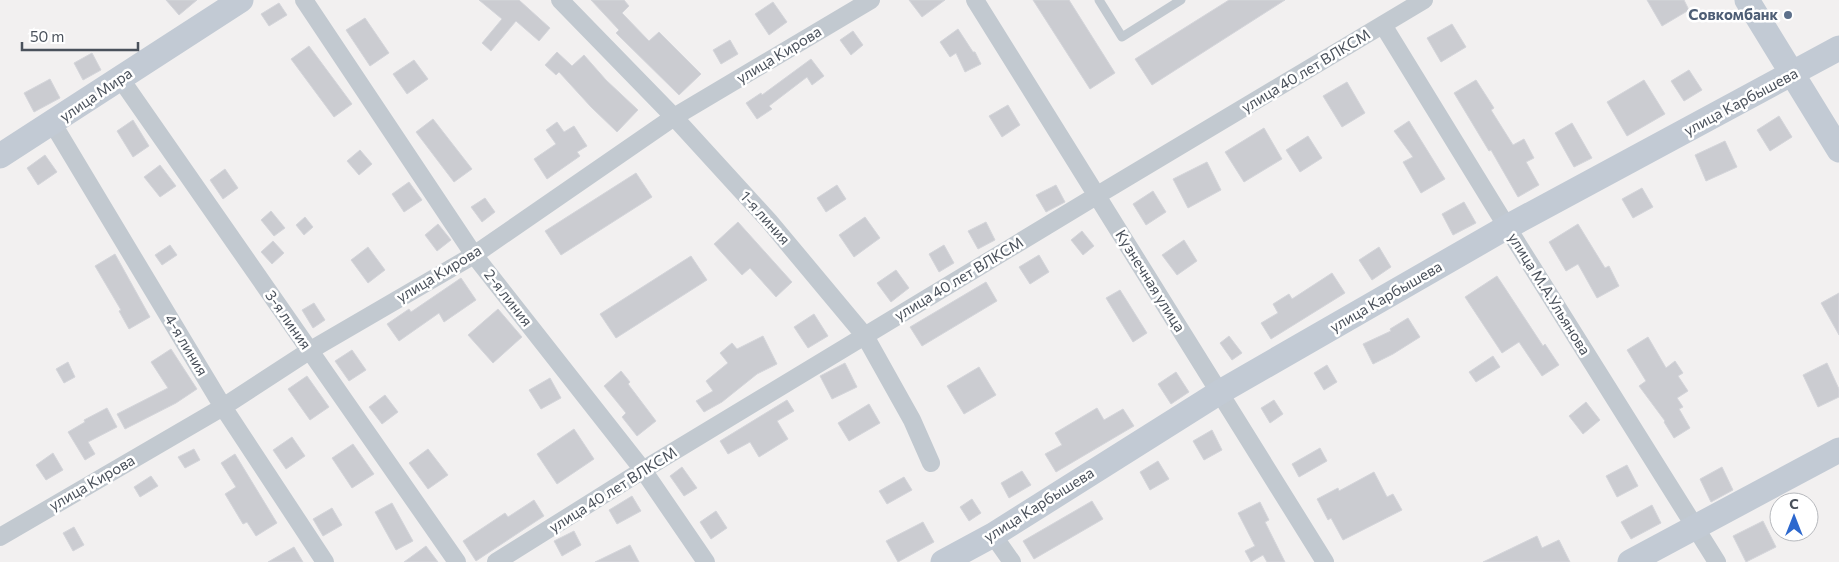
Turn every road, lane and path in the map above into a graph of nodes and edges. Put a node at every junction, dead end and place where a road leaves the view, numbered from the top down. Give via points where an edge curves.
1 (241, 0) edge
2 (304, 0) edge
3 (560, 0) edge
4 (871, 0) edge
5 (975, 0) edge
6 (1099, 0) edge
7 (1181, 0) edge
8 (1424, 0) edge
9 (1747, 0) edge
10 (1383, 25) junction
11 (1839, 48) edge
12 (1792, 75) junction
13 (120, 78) junction
14 (674, 117) junction
15 (52, 124) junction
16 (1839, 150) edge
17 (0, 156) edge
18 (1096, 196) junction
19 (1507, 227) junction
20 (474, 255) junction
21 (865, 336) junction
22 (309, 351) junction
23 (1220, 392) junction
24 (224, 407) junction
25 (1839, 450) edge
26 (931, 463) dead end
27 (643, 470) junction
28 (1695, 528) junction
29 (993, 535) junction
30 (0, 537) edge
31 (325, 562) edge
32 (456, 562) edge
33 (496, 562) edge
34 (706, 562) edge
35 (943, 562) edge
36 (1012, 562) edge
37 (1325, 562) edge
38 (1630, 562) edge
39 (1717, 562) edge

1 - 13 street, улица Мира
2 - 20 street, 2-я линия
3 - 14 street, 1-я линия
4 - 14 street, улица Кирова
5 - 18 street, Кузнечная улица
6 - 7 lane via 1122,37
8 - 10 street, улица 40 лет ВЛКСМ
9 - 12 street
10 - 18 street, улица 40 лет ВЛКСМ
10 - 19 street, улица М.А.Ульянова
11 - 12 street, улица Карбышева
12 - 16 street
12 - 19 street, улица Карбышева
13 - 15 street, улица Мира
13 - 22 street, 3-я линия
14 - 20 street, улица Кирова
14 - 21 street, 1-я линия via 769,221
15 - 17 street, улица Мира
15 - 24 street, 4-я линия
18 - 21 street, улица 40 лет ВЛКСМ
18 - 23 street, Кузнечная улица
19 - 23 street, улица Карбышева
19 - 28 street, улица М.А.Ульянова
20 - 22 street, улица Кирова
20 - 27 street, 2-я линия
21 - 26 street, 1-я линия via 912,420
21 - 27 street, улица 40 лет ВЛКСМ
22 - 24 street, улица Кирова
22 - 32 street, 3-я линия
23 - 29 street, улица Карбышева
23 - 37 street, Кузнечная улица
24 - 30 street, улица Кирова
24 - 31 street, 4-я линия
25 - 28 street
27 - 33 street, улица 40 лет ВЛКСМ
27 - 34 street, 2-я линия
28 - 38 street
28 - 39 street, улица М.А.Ульянова
29 - 35 street, улица Карбышева
29 - 36 street

